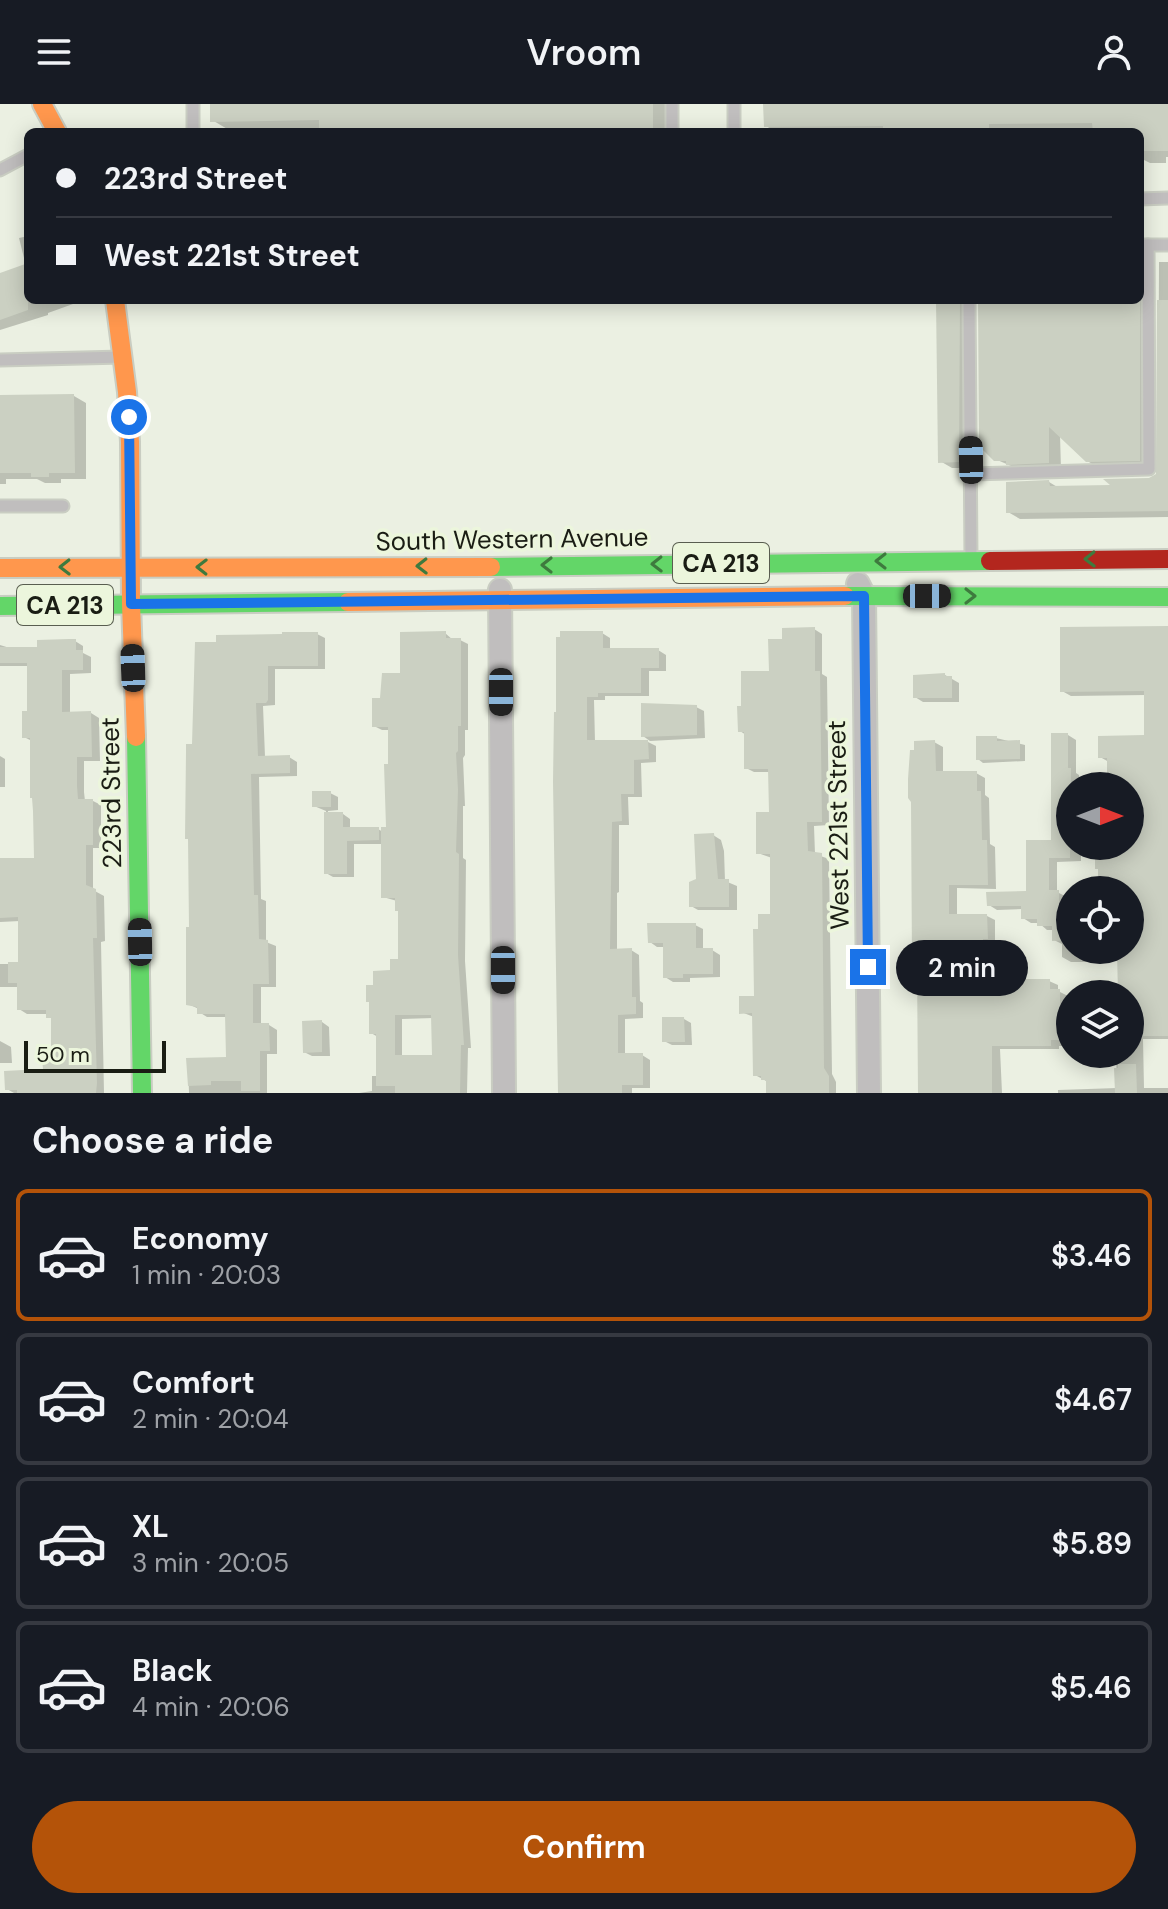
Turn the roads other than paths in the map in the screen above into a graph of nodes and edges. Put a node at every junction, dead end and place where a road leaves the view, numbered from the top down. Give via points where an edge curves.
1 (42, 104) edge
2 (193, 104) edge
3 (672, 104) edge
4 (734, 104) edge
5 (55, 128) edge
6 (193, 128) edge
7 (672, 128) edge
8 (734, 128) edge
9 (0, 153) edge
10 (24, 157) edge
11 (4, 168) edge
12 (1168, 198) edge
13 (1144, 199) edge
14 (1144, 245) edge
15 (1168, 245) edge
16 (116, 304) edge
17 (969, 304) edge
18 (123, 357) junction
19 (0, 360) edge
20 (971, 474) junction
21 (0, 506) edge
22 (63, 506) dead end
23 (1168, 559) edge
24 (847, 561) junction
25 (971, 561) junction
26 (500, 565) junction
27 (130, 566) junction
28 (0, 568) edge
29 (864, 596) junction
30 (1168, 597) edge
31 (500, 599) junction
32 (131, 604) junction
33 (0, 606) edge
34 (142, 1093) edge
35 (504, 1093) edge
36 (869, 1093) edge

1 - 5 main road
2 - 6 lane
3 - 7 lane
4 - 8 lane
9 - 11 lane
10 - 11 lane
12 - 13 lane
14 - 15 lane
14 - 20 lane via 1149,469
16 - 18 main road, 223rd Street
17 - 20 lane
18 - 19 lane
18 - 27 main road, 223rd Street via 130,442
20 - 25 lane
21 - 22 lane
23 -> 25 main road, South Western Avenue / CA 213
25 -> 24 main road, South Western Avenue / CA 213
24 -> 26 main road, South Western Avenue / CA 213
24 - 29 street, West 221st Street
26 -> 27 main road, South Western Avenue / CA 213
26 - 31 street
27 -> 28 main road, South Western Avenue / CA 213
27 - 32 main road, 223rd Street
29 -> 30 main road, CA 213
29 - 31 main road, CA 213
29 - 36 street, West 221st Street
31 - 32 main road, CA 213
31 - 35 street
32 - 33 main road, CA 213
32 - 34 main road, 223rd Street

